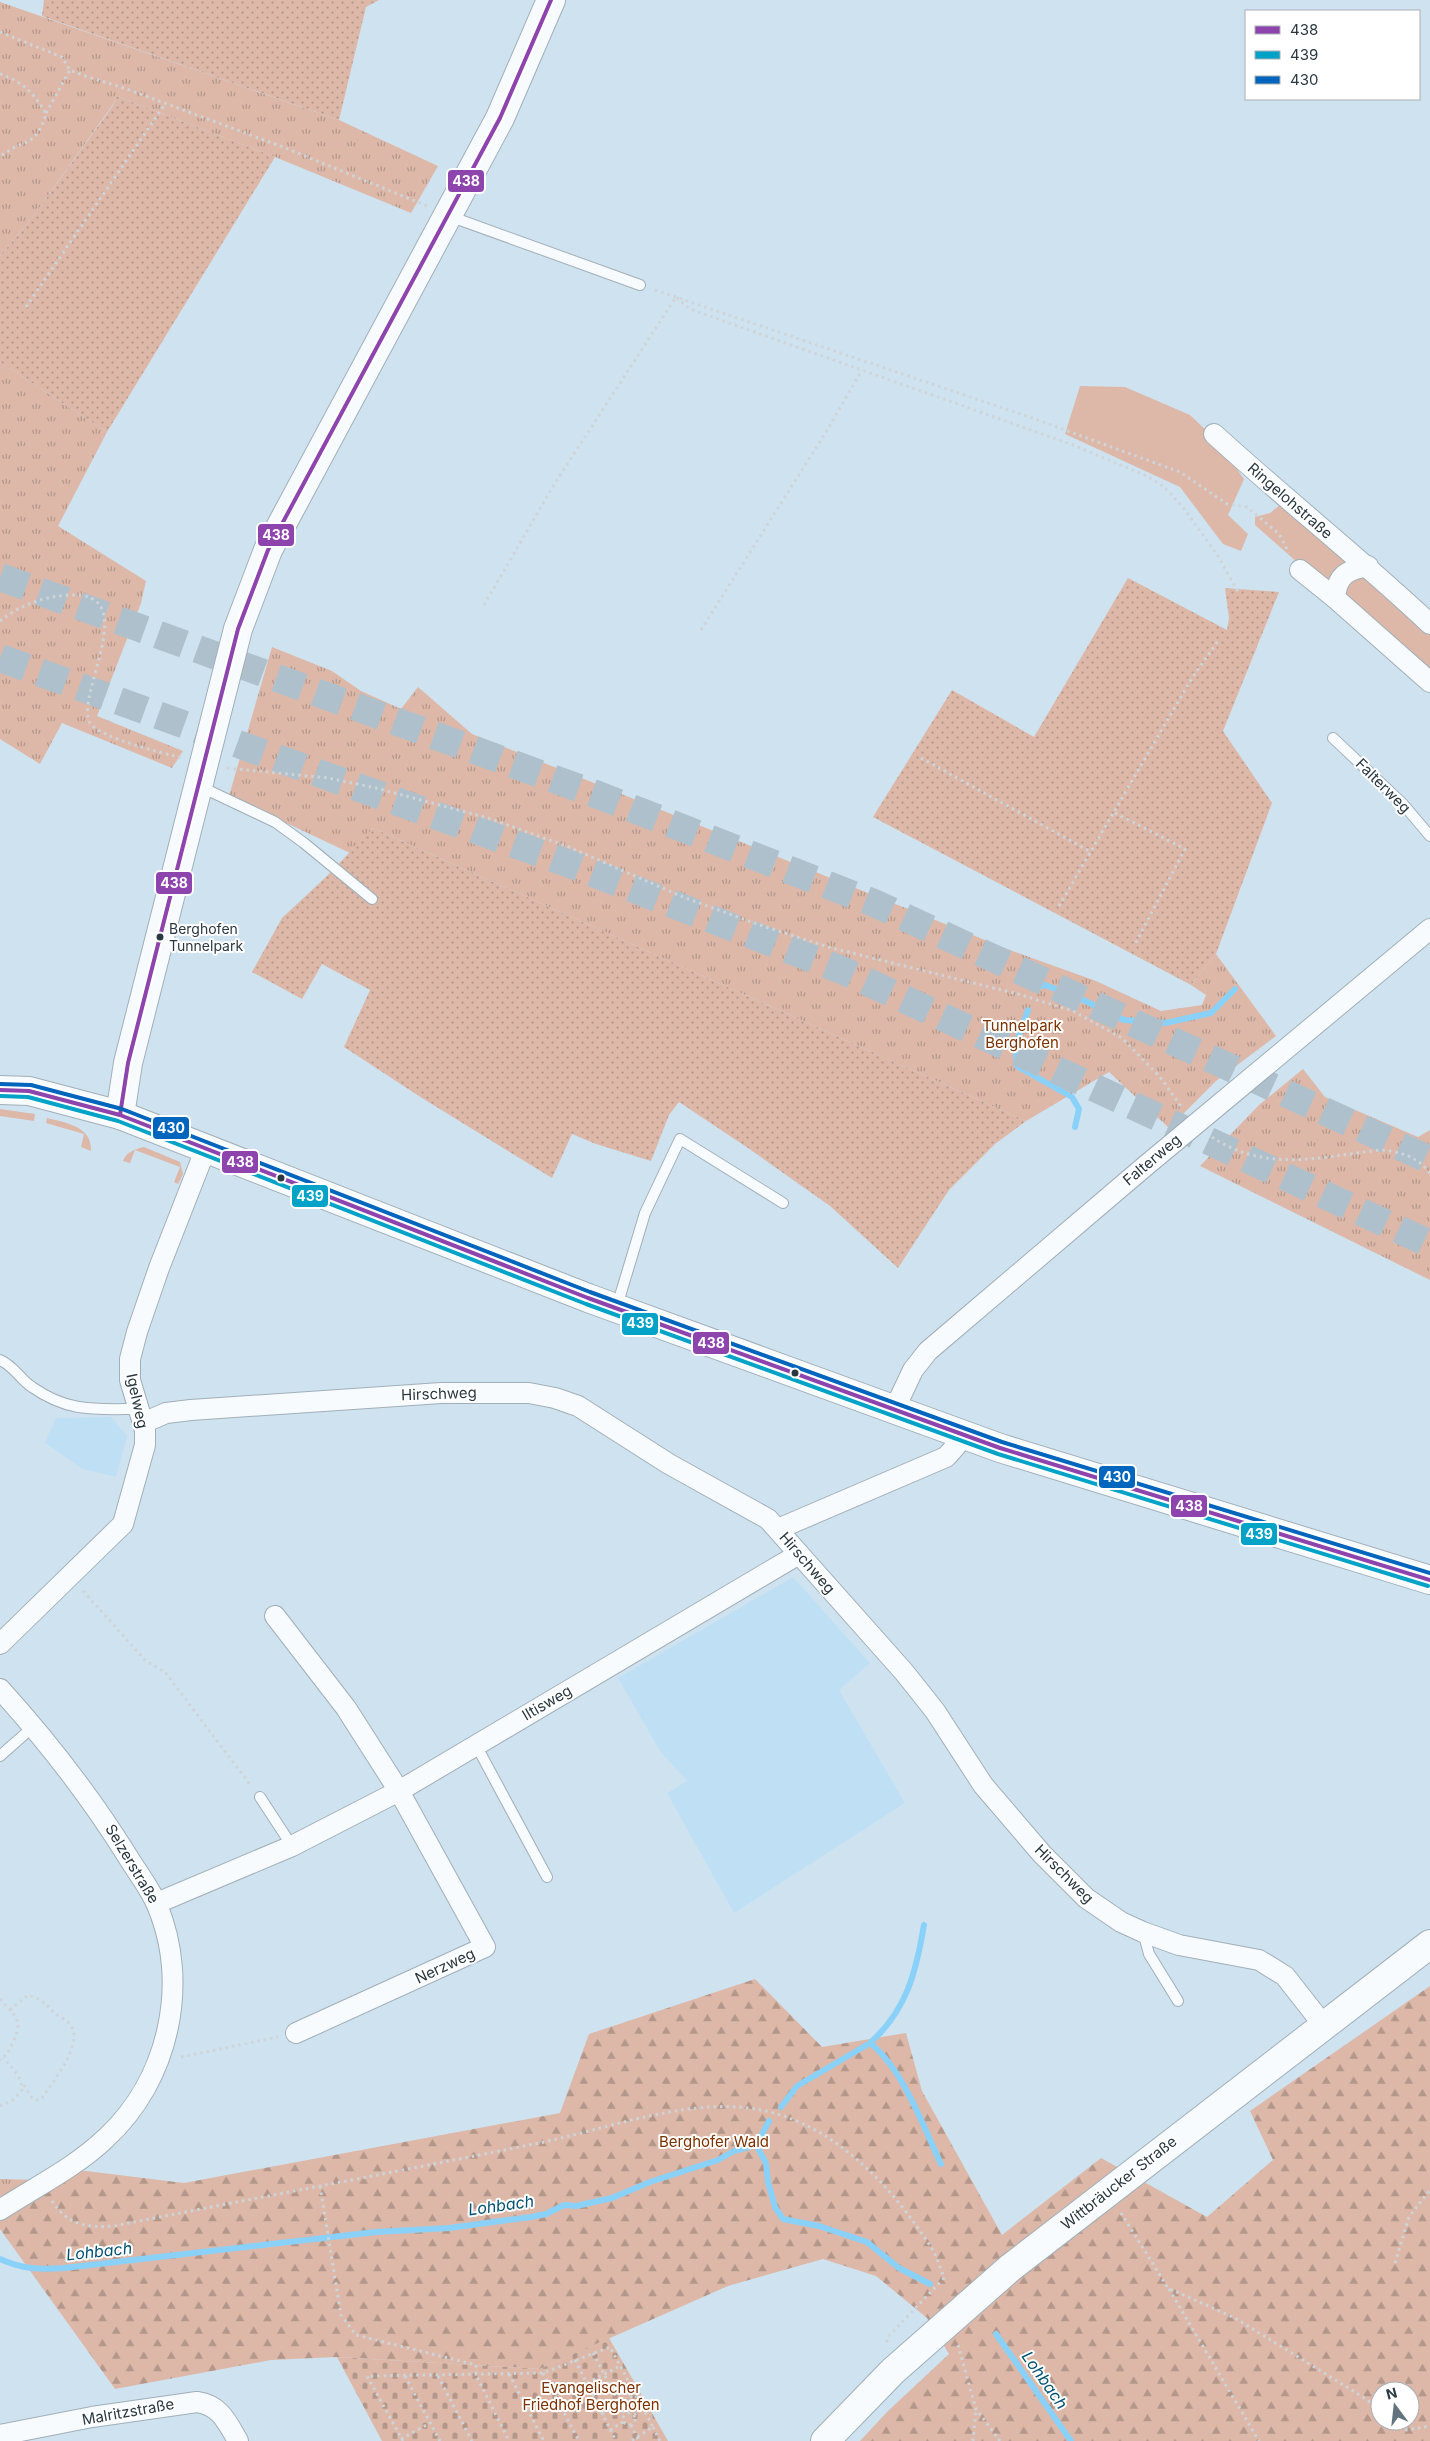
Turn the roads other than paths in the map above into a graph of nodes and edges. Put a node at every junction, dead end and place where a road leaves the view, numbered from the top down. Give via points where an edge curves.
1 (551, 0) edge
2 (448, 216) junction
3 (640, 285) road end
4 (1214, 434) dead end
5 (1368, 566) junction
6 (1300, 570) road end
7 (1335, 598) junction
8 (1430, 624) edge
9 (1430, 682) edge
10 (1333, 738) dead end
11 (198, 785) junction
12 (1430, 836) edge
13 (372, 899) dead end
14 (1430, 930) edge
15 (0, 1090) edge
16 (120, 1115) junction
17 (206, 1148) junction
18 (783, 1203) dead end
19 (616, 1308) junction
20 (0, 1360) edge
21 (895, 1408) junction
22 (141, 1416) junction
23 (961, 1432) junction
24 (778, 1529) junction
25 (799, 1554) junction
26 (1430, 1580) edge
27 (275, 1616) dead end
28 (0, 1644) edge
29 (0, 1689) edge
30 (34, 1726) junction
31 (476, 1745) junction
32 (0, 1756) edge
33 (399, 1791) junction
34 (260, 1796) road end
35 (292, 1846) junction
36 (547, 1877) dead end
37 (157, 1903) junction
38 (1143, 1932) junction
39 (1430, 1944) edge
40 (1178, 2001) dead end
41 (1325, 2027) junction
42 (296, 2033) road end
43 (0, 2210) edge
44 (0, 2435) edge
45 (3, 2441) edge
46 (238, 2441) edge
47 (825, 2441) edge

1 - 2 street via 500,118
2 - 3 lane
2 - 11 street via 268,550 238,629
4 - 5 street, Ringelohstraße
5 - 7 street via 1350,569 1336,584
5 - 8 street, Ringelohstraße
6 - 7 street
7 - 9 street
10 - 12 lane, Falterweg via 1403,804
11 - 13 lane via 275,822
11 - 16 street via 128,1063
14 - 21 street, Falterweg via 928,1351 913,1370
15 - 16 street via 28,1091
16 - 17 street
17 - 19 street
17 - 22 street, Igelweg via 137,1332 130,1359 130,1380
18 - 19 lane via 680,1139 646,1214
19 - 21 street
20 - 22 lane via 40,1393 67,1406
21 - 23 street
22 - 24 street, Hirschweg via 442,1393 529,1393 578,1406 669,1464 768,1519
22 - 28 street, Igelweg via 145,1445 122,1524
23 - 24 street via 956,1446 946,1457
23 - 26 street via 1048,1464
24 - 25 street, Hirschweg
25 - 31 street, Iltisweg
25 - 38 street, Hirschweg via 904,1672 935,1711 983,1785 1042,1854 1086,1898 1121,1922
27 - 33 street via 346,1708
29 - 30 street, Selzerstraße
30 - 32 lane
30 - 37 street, Selzerstraße via 100,1812
31 - 33 street, Iltisweg
31 - 36 lane
33 - 35 street, Iltisweg
33 - 42 street, Nerzweg via 485,1947
34 - 35 lane
35 - 37 street, Iltisweg
37 - 43 street, Selzerstraße via 167,1938 173,1984 168,2035 152,2078 132,2109 106,2138
38 - 40 lane via 1149,1954
38 - 41 street, Hirschweg via 1179,1945 1260,1960 1285,1976
39 - 41 street, Wittbräucker Straße
41 - 47 street, Wittbräucker Straße via 1010,2268 893,2371
44 - 45 street
44 - 46 street, Malritzstraße via 92,2417 197,2402 217,2409

